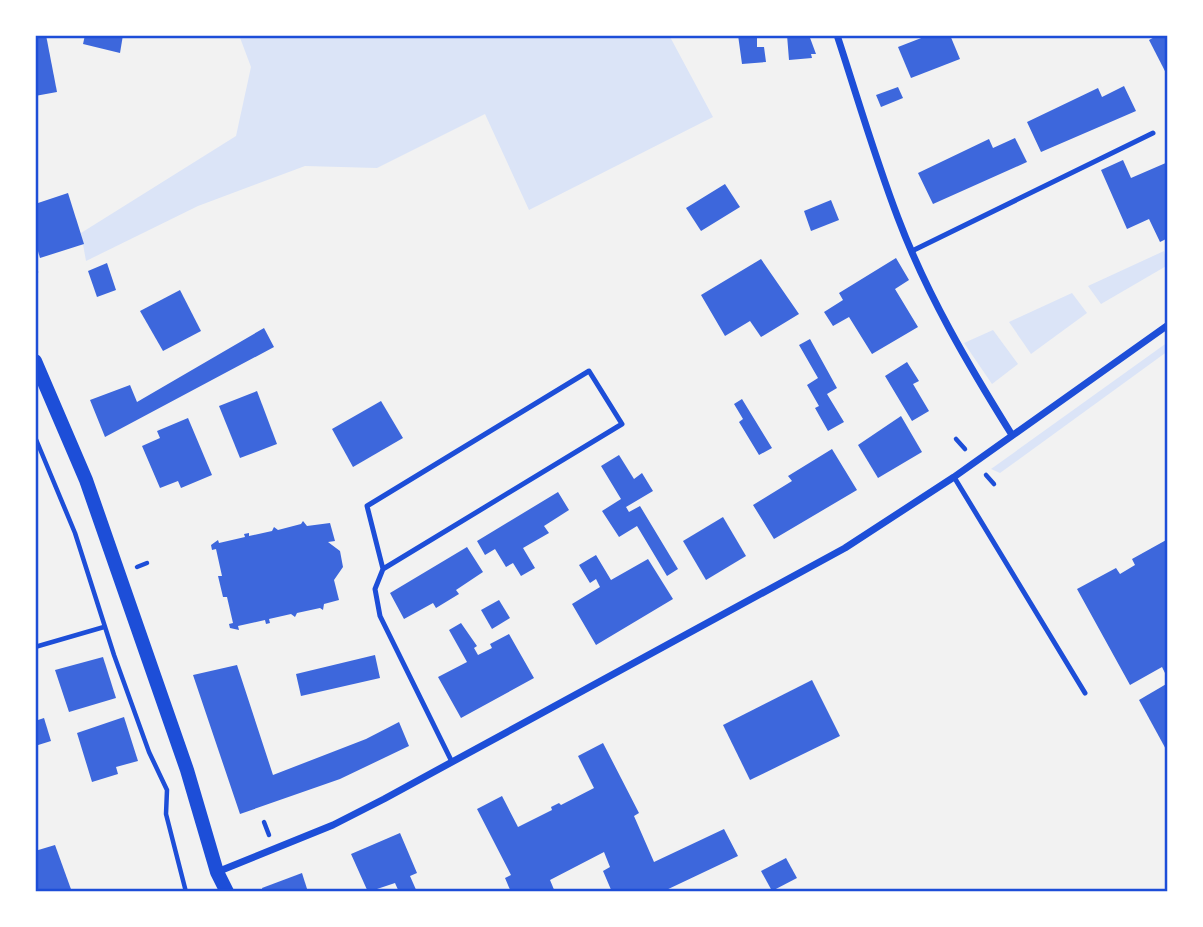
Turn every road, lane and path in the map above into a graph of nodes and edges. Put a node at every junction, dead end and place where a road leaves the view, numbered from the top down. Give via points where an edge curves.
1 (837, 35) edge
2 (1153, 133) dead end
3 (912, 251) junction
4 (1168, 324) edge
5 (35, 361) edge
6 (1012, 435) junction
7 (35, 437) edge
8 (954, 477) junction
9 (383, 569) junction
10 (104, 627) junction
11 (35, 647) edge
12 (1085, 694) dead end
13 (452, 762) junction
14 (216, 872) junction
15 (186, 892) edge
16 (217, 892) edge
17 (227, 892) edge

1 - 3 street
2 - 3 lane
3 - 6 street via 957,346
4 - 6 street
5 - 14 main road via 120,573 187,770
6 - 8 street
7 - 10 path via 75,533
8 - 12 lane
8 - 13 street via 845,548
9 - 9 lane via 367,506 589,370 622,424
9 - 13 lane via 375,589 380,616
10 - 11 path
10 - 15 path via 167,790 166,814
13 - 14 street via 333,825
14 - 16 main road
14 - 17 main road

